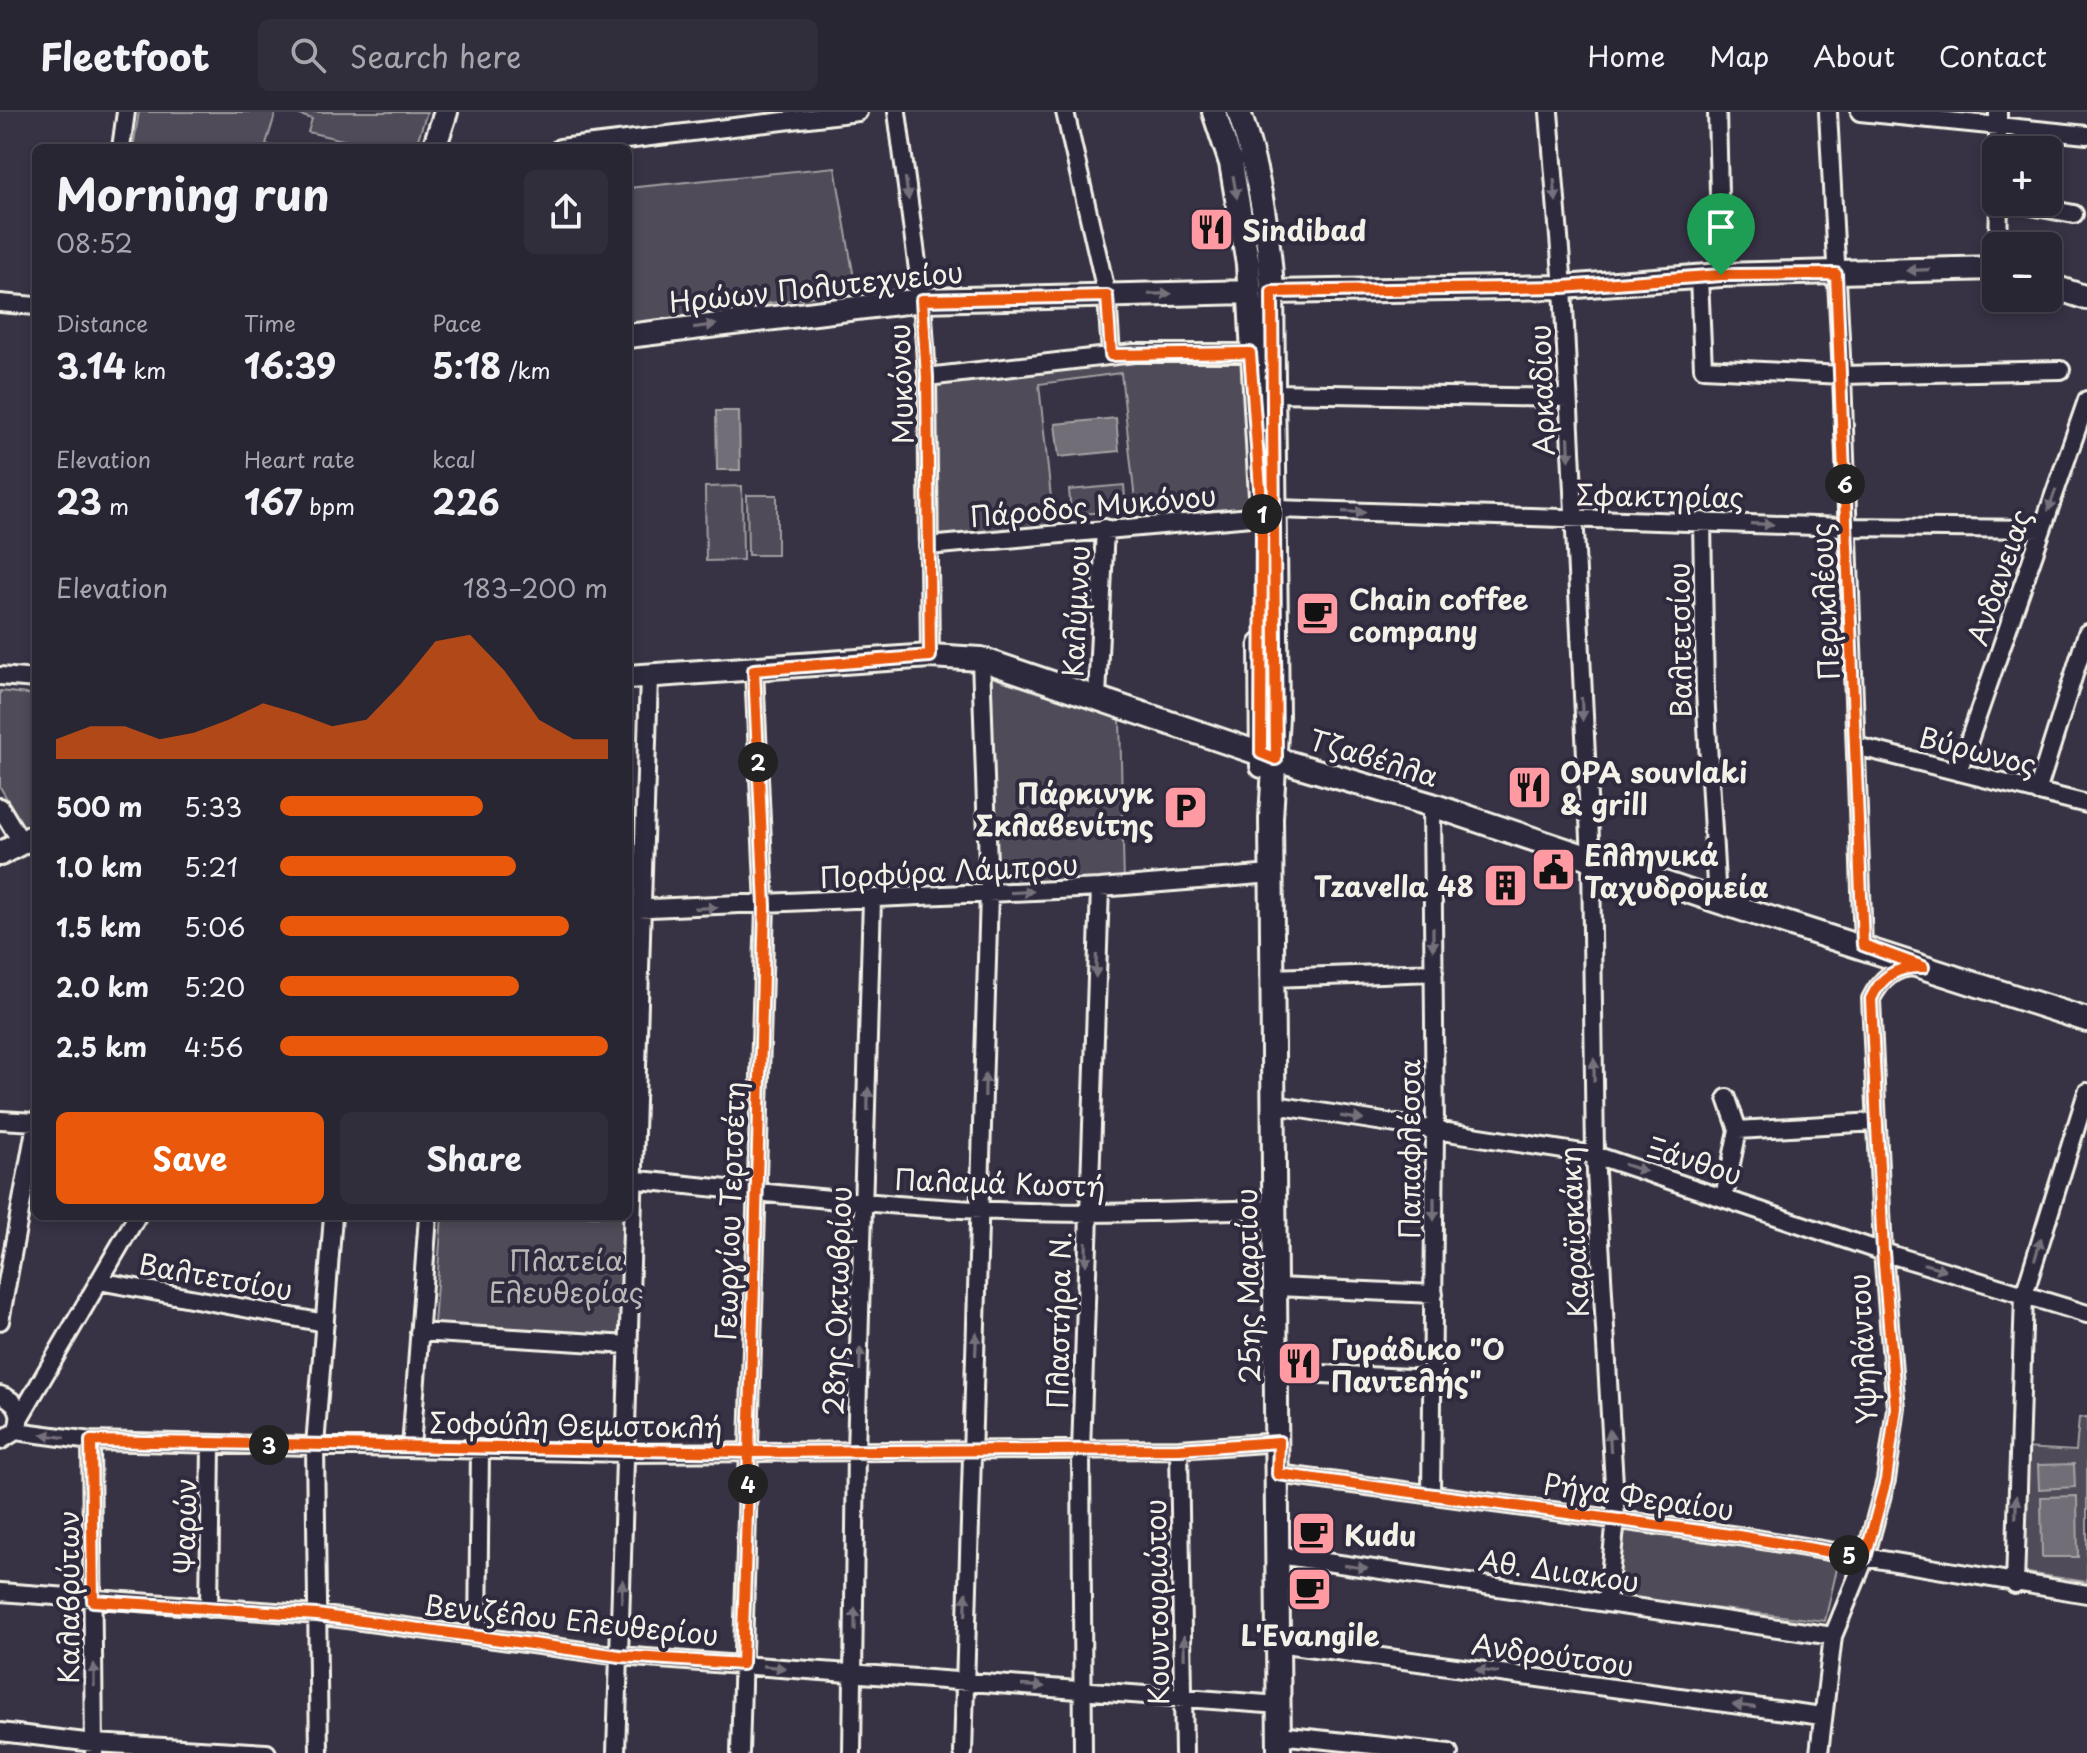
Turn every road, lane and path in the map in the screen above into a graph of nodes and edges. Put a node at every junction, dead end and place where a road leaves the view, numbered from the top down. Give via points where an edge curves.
1 (126, 112) edge
2 (446, 112) edge
3 (858, 112) edge
4 (897, 112) edge
5 (1065, 112) edge
6 (1214, 112) edge
7 (1239, 112) edge
8 (1549, 112) edge
9 (1717, 112) edge
10 (1828, 112) edge
11 (1860, 112) edge
12 (1998, 118) edge
13 (2087, 135) edge
14 (122, 144) edge
15 (435, 144) edge
16 (593, 144) edge
17 (2062, 212) edge
18 (2074, 214) dead end
19 (1982, 269) edge
20 (1836, 274) junction
21 (1710, 276) junction
22 (1563, 287) junction
23 (2062, 290) edge
24 (1250, 292) junction
25 (1272, 292) junction
26 (1107, 296) junction
27 (2087, 298) edge
28 (922, 300) junction
29 (0, 303) edge
30 (32, 306) edge
31 (632, 336) edge
32 (1250, 353) junction
33 (1111, 355) junction
34 (2061, 370) dead end
35 (1842, 375) junction
36 (927, 377) junction
37 (1271, 393) junction
38 (1567, 398) junction
39 (2087, 400) edge
40 (1269, 513) junction
41 (1572, 519) junction
42 (1702, 521) junction
43 (1846, 527) junction
44 (1105, 528) junction
45 (2042, 529) junction
46 (928, 546) junction
47 (2087, 633) edge
48 (930, 656) junction
49 (981, 659) junction
50 (754, 670) junction
51 (0, 676) edge
52 (638, 677) edge
53 (32, 679) edge
54 (1097, 697) junction
55 (1856, 746) junction
56 (1268, 756) junction
57 (1958, 772) junction
58 (2037, 792) junction
59 (2087, 804) edge
60 (1432, 805) junction
61 (0, 807) edge
62 (29, 839) edge
63 (0, 854) edge
64 (1591, 858) junction
65 (1272, 874) junction
66 (1100, 888) junction
67 (989, 894) junction
68 (872, 899) junction
69 (1717, 901) junction
70 (765, 906) junction
71 (636, 909) edge
72 (1863, 945) junction
73 (1923, 967) junction
74 (1434, 972) junction
75 (1273, 978) junction
76 (2087, 1020) edge
77 (2087, 1092) edge
78 (1727, 1098) dead end
79 (1275, 1105) junction
80 (0, 1120) edge
81 (1876, 1122) junction
82 (32, 1123) edge
83 (632, 1125) edge
84 (1738, 1130) junction
85 (1435, 1131) junction
86 (32, 1145) edge
87 (1595, 1155) junction
88 (632, 1179) edge
89 (755, 1192) junction
90 (1724, 1197) junction
91 (866, 1202) junction
92 (982, 1209) junction
93 (1276, 1209) junction
94 (1087, 1213) junction
95 (135, 1220) edge
96 (333, 1220) edge
97 (428, 1220) edge
98 (631, 1220) edge
99 (1883, 1252) junction
100 (99, 1281) junction
101 (1277, 1287) junction
102 (1434, 1294) junction
103 (2024, 1295) junction
104 (2087, 1314) edge
105 (0, 1321) edge
106 (325, 1323) junction
107 (419, 1332) junction
108 (629, 1345) junction
109 (1278, 1372) junction
110 (1432, 1379) junction
111 (0, 1395) edge
112 (8, 1434) edge
113 (91, 1441) junction
114 (1279, 1442) junction
115 (211, 1444) junction
116 (315, 1446) junction
117 (411, 1448) junction
118 (480, 1449) junction
119 (1179, 1449) junction
120 (972, 1451) junction
121 (1081, 1451) junction
122 (749, 1452) junction
123 (856, 1452) junction
124 (626, 1453) junction
125 (1278, 1474) junction
126 (1431, 1493) junction
127 (1616, 1519) junction
128 (1278, 1555) junction
129 (1865, 1558) junction
130 (2015, 1585) junction
131 (0, 1592) edge
132 (2087, 1594) edge
133 (93, 1601) junction
134 (1607, 1603) junction
135 (209, 1608) junction
136 (317, 1615) junction
137 (478, 1636) junction
138 (1833, 1636) junction
139 (1277, 1643) junction
140 (620, 1656) junction
141 (742, 1664) junction
142 (855, 1674) junction
143 (964, 1682) junction
144 (1084, 1689) junction
145 (1185, 1698) junction
146 (1280, 1705) junction
147 (1822, 1716) junction
148 (0, 1732) edge
149 (1279, 1744) edge
150 (94, 1748) edge
151 (267, 1753) edge
152 (319, 1753) edge
153 (616, 1753) edge
154 (740, 1753) edge
155 (852, 1753) edge
156 (963, 1753) edge
157 (1083, 1753) edge
158 (1184, 1753) edge
159 (1449, 1753) edge
160 (1819, 1753) edge

1 - 14 street
2 - 15 street
3 - 16 street
4 -> 28 street, Μυκόνου
5 - 26 street
6 -> 24 street via 1236,190
7 - 25 street via 1258,179
8 -> 22 street, Αρκαδίου
9 - 21 street
10 - 20 street, Περικλέους
11 - 12 street
12 - 13 street
17 - 18 street
19 -> 20 street
20 - 21 street
20 - 35 street, Περικλέους
21 - 22 street
21 - 35 street via 1703,368
22 - 25 street
22 - 38 street, Αρκαδίου
23 - 27 street
26 -> 24 street, Ηρώων Πολυτεχνείου
24 - 32 street
25 - 37 street
26 - 28 street, Ηρώων Πολυτεχνείου
26 - 33 street
31 -> 28 street, Ηρώων Πολυτεχνείου
28 - 36 street, Μυκόνου
29 - 30 street
32 - 33 street
32 - 40 street
33 - 36 street
34 - 35 street
35 - 43 street, Περικλέους
36 - 46 street, Μυκόνου
37 - 38 street
37 - 40 street
38 -> 41 street, Αρκαδίου
39 -> 45 street, Ανδανειας
40 -> 41 street, Σφακτηρίας
40 - 44 street, Πάροδος Μυκόνου
40 - 56 street, 25ης Μαρτίου
41 - 42 street, Σφακτηρίας
41 -> 64 street, Αρκαδίου
42 -> 43 street, Σφακτηρίας
42 - 69 street, Βαλτετσίου
43 - 45 street, Σφακτηρίας
43 - 55 street, Περικλέους
44 - 46 street, Πάροδος Μυκόνου
44 - 54 street, Καλύμνου
45 - 57 street, Ανδανειας
46 - 48 street, Μυκόνου
47 - 58 street
48 - 49 street, Τζαβέλλα
48 - 50 street, Τζαβέλλα
49 - 54 street, Τζαβέλλα
49 - 67 street
50 - 52 street, Τζαβέλλα
50 - 70 street, Γεωργίου Τερτσέτη
51 - 53 street
52 - 71 street
54 - 56 street, Τζαβέλλα
55 - 57 street, Βύρωνος
55 - 72 street, Περικλέους
56 - 60 street, Τζαβέλλα
56 - 65 street, 25ης Μαρτίου via 1262,784 1271,818
57 - 58 street, Βύρωνος
58 - 59 street, Βύρωνος
60 - 64 street, Τζαβέλλα
60 -> 74 street, Παπαφλέσσα
61 - 62 street
62 - 63 street
64 - 69 street, Τζαβέλλα
87 -> 64 street, Καραϊσκάκη
65 - 66 street, Πορφύρα Λάμπρου
65 - 75 street, 25ης Μαρτίου
67 -> 66 street, Πορφύρα Λάμπρου
66 -> 94 street, Πλαστήρα Ν.
67 - 68 street, Πορφύρα Λάμπρου
92 -> 67 street
68 - 70 street, Πορφύρα Λάμπρου
91 -> 68 street, 28ης Οκτωβρίου
69 - 72 street, Τζαβέλλα
71 -> 70 street, Πορφύρα Λάμπρου
70 - 89 street, Γεωργίου Τερτσέτη
71 - 83 street
72 - 73 street, Τζαβέλλα
73 - 76 street, Τζαβέλλα
73 - 81 street, Υψηλάντου via 1898,968 1871,999
74 - 75 street
74 - 85 street, Παπαφλέσσα
75 - 79 street, 25ης Μαρτίου
103 -> 77 street
78 - 84 street
79 -> 85 street, Ξάνθου
79 - 93 street, 25ης Μαρτίου
80 - 82 street
81 - 84 street
81 - 99 street, Υψηλάντου
84 - 90 street
85 - 87 street, Ξάνθου
85 -> 102 street, Παπαφλέσσα
86 - 105 street
87 -> 90 street, Ξάνθου
127 -> 87 street, Καραϊσκάκη
88 - 89 street, Παλαμά Κωστή
89 - 91 street, Παλαμά Κωστή
89 - 122 street, Γεωργίου Τερτσέτη
90 - 99 street, Ξάνθου
91 - 92 street, Παλαμά Κωστή
123 -> 91 street, 28ης Οκτωβρίου
92 - 94 street, Παλαμά Κωστή
120 -> 92 street
93 - 94 street, Παλαμά Κωστή
93 - 101 street, 25ης Μαρτίου
94 -> 121 street, Πλαστήρα Ν.
95 - 100 street
96 - 106 street
97 - 107 street
98 - 108 street
99 -> 103 street, Ξάνθου
99 - 129 street, Υψηλάντου via 1896,1408 1886,1480
100 - 106 street, Βαλτετσίου
100 - 112 street
101 - 102 street
101 - 109 street, 25ης Μαρτίου
102 - 110 street, Παπαφλέσσα
103 - 104 street, Ξάνθου
130 -> 103 street
106 - 116 street
107 - 108 street
107 - 117 street
108 - 124 street
109 - 110 street
109 - 114 street, 25ης Μαρτίου
110 - 126 street, Παπαφλέσσα
111 - 112 street via 14,1403
113 -> 112 street, Σοφούλη Θεμιστοκλή
113 - 115 street, Σοφούλη Θεμιστοκλή
113 - 133 street, Καλαβρύτων
114 - 119 street, Σοφούλη Θεμιστοκλή
114 - 125 street, 25ης Μαρτίου
115 - 116 street, Σοφούλη Θεμιστοκλή
115 - 135 street, Ψαρών
116 - 117 street, Σοφούλη Θεμιστοκλή
116 - 136 street
117 - 118 street, Σοφούλη Θεμιστοκλή
118 - 124 street, Σοφούλη Θεμιστοκλή
118 - 137 street
119 - 121 street, Σοφούλη Θεμιστοκλή
145 -> 119 street, Κουντουριώτου
120 - 121 street, Σοφούλη Θεμιστοκλή
120 - 123 street, Σοφούλη Θεμιστοκλή
143 -> 120 street
121 - 144 street, Πλαστήρα Ν.
122 - 123 street, Σοφούλη Θεμιστοκλή
122 - 124 street, Σοφούλη Θεμιστοκλή
122 - 141 street, Γεωργίου Τερτσέτη
142 -> 123 street, 28ης Οκτωβρίου
140 -> 124 street
125 - 126 street, Ρήγα Φεραίου
125 - 128 street, 25ης Μαρτίου
126 - 127 street, Ρήγα Φεραίου
127 - 129 street, Ρήγα Φεραίου
127 - 134 street, Καραϊσκάκη
128 -> 134 street, Αθ. Διιακου
128 - 139 street, 25ης Μαρτίου
129 - 130 street, Ρήγα Φεραίου
129 - 138 street, Υψηλάντου
130 - 132 street, Ρήγα Φεραίου
131 - 133 street, Βενιζέλου Ελευθερίου
133 - 135 street, Βενιζέλου Ελευθερίου
150 -> 133 street, Καλαβρύτων
134 - 138 street, Αθ. Διιακου
135 - 136 street, Βενιζέλου Ελευθερίου
136 - 137 street, Βενιζέλου Ελευθερίου
136 - 152 street
137 - 140 street, Βενιζέλου Ελευθερίου
138 - 147 street, Υψηλάντου
139 - 146 street, 25ης Μαρτίου
147 -> 139 street, Ανδρούτσου
140 - 141 street, Βενιζέλου Ελευθερίου
140 - 153 street
141 -> 142 street, Βενιζέλου Ελευθερίου
141 - 154 street, Γεωργίου Τερτσέτη
142 - 143 street, Βενιζέλου Ελευθερίου
142 - 155 street, 28ης Οκτωβρίου
143 -> 144 street, Βενιζέλου Ελευθερίου
143 - 156 street
144 - 145 street, Βενιζέλου Ελευθερίου
144 - 157 street, Πλαστήρα Ν.
145 - 146 street, Βενιζέλου Ελευθερίου
145 - 158 street, Κουντουριώτου
146 - 149 street, 25ης Μαρτίου
147 - 160 street, Υψηλάντου
148 - 150 street
149 - 159 street
150 - 151 street

